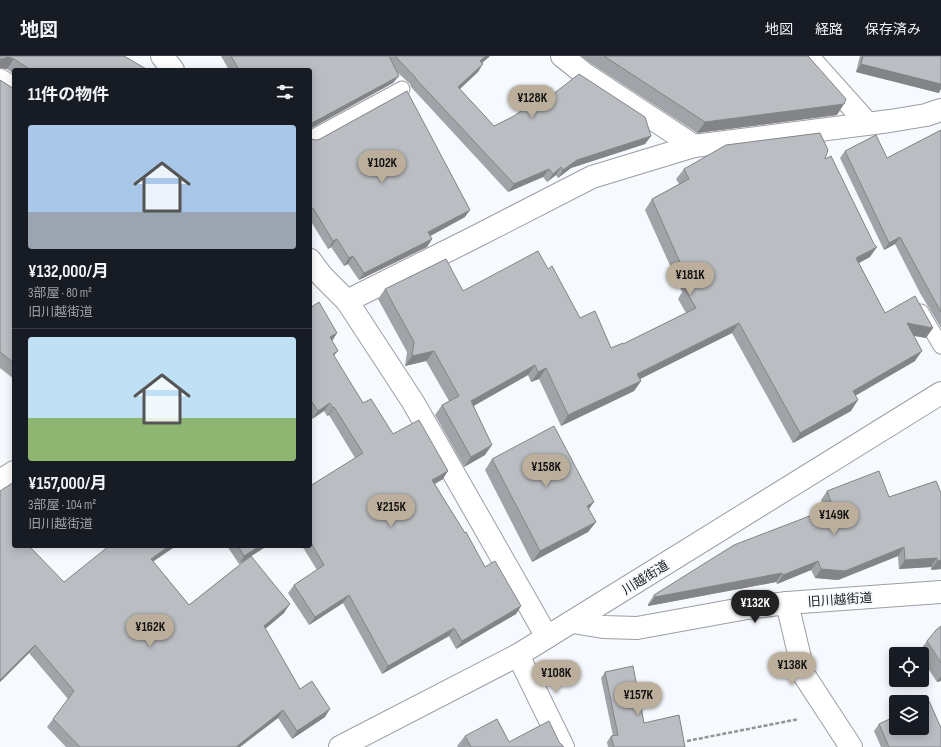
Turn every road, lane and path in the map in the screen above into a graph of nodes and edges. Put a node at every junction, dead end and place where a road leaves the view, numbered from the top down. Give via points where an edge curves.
1 (162, 56) edge
2 (562, 56) edge
3 (807, 56) edge
4 (171, 68) edge
5 (0, 80) edge
6 (12, 88) edge
7 (402, 89) dead end
8 (941, 110) edge
9 (867, 123) junction
10 (312, 138) edge
11 (694, 146) junction
12 (313, 272) edge
13 (914, 299) edge
14 (347, 301) junction
15 (941, 346) edge
16 (941, 392) edge
17 (12, 473) edge
18 (0, 481) edge
19 (941, 592) edge
20 (787, 603) junction
21 (573, 622) junction
22 (547, 637) junction
23 (518, 655) junction
24 (829, 713) junction
25 (687, 741) dead end
26 (340, 747) edge
27 (564, 747) edge
28 (851, 747) edge

1 - 4 main road
2 - 11 main road via 586,75
3 - 9 main road
5 - 6 main road
7 - 10 lane
8 - 9 main road via 926,115
9 - 11 main road via 819,137
11 - 14 main road via 592,176
12 - 14 main road
13 - 15 lane
14 - 22 main road via 413,402
16 - 21 main road, 川越街道
17 - 18 main road
19 - 20 main road, 旧川越街道
20 - 21 main road, 旧川越街道 via 637,628 603,627
20 - 24 main road via 804,675
21 - 22 main road, 川越街道
22 - 23 main road, 川越街道
23 - 26 main road, 川越街道
23 - 27 main road
24 - 25 path
24 - 28 main road

